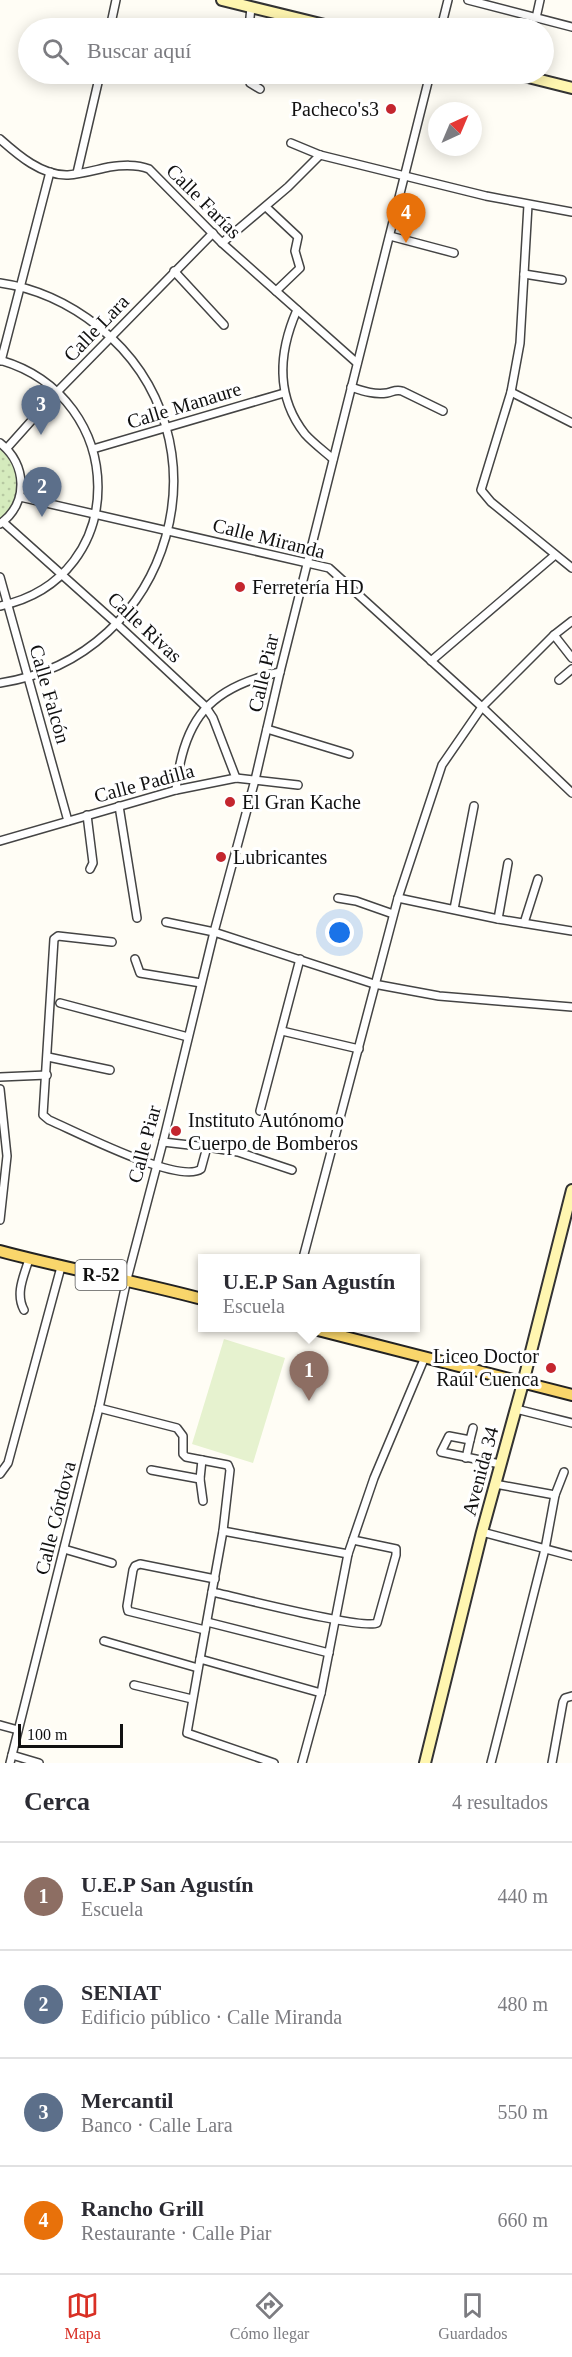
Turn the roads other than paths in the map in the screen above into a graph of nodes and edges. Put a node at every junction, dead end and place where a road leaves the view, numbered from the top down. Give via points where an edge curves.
1 (116, 0) edge
2 (222, 0) edge
3 (448, 0) edge
4 (468, 0) edge
5 (540, 0) edge
6 (251, 7) junction
7 (112, 18) edge
8 (250, 18) edge
9 (296, 18) edge
10 (444, 18) edge
11 (536, 18) joint
12 (554, 22) edge
13 (572, 27) edge
14 (98, 84) edge
15 (252, 84) edge
16 (427, 84) edge
17 (554, 84) edge
18 (572, 88) edge
19 (260, 89) dead end
20 (0, 139) edge
21 (291, 143) dead end
22 (320, 155) junction
23 (50, 172) junction
24 (77, 173) junction
25 (404, 176) junction
26 (528, 205) junction
27 (266, 207) junction
28 (572, 212) edge
29 (213, 233) junction
30 (390, 236) junction
31 (222, 243) junction
32 (454, 253) dead end
33 (174, 271) junction
34 (524, 274) junction
35 (562, 280) dead end
36 (0, 283) edge
37 (20, 287) junction
38 (276, 291) junction
39 (297, 310) junction
40 (224, 325) dead end
41 (111, 337) junction
42 (1, 361) edge
43 (357, 363) junction
44 (351, 387) junction
45 (58, 391) junction
46 (511, 392) junction
47 (284, 393) junction
48 (443, 411) dead end
49 (572, 423) edge
50 (166, 428) junction
51 (0, 443) edge
52 (7, 448) junction
53 (93, 449) junction
54 (333, 459) junction
55 (20, 497) junction
56 (94, 514) junction
57 (2, 523) edge
58 (168, 531) junction
59 (555, 555) junction
60 (307, 563) junction
61 (572, 568) edge
62 (61, 573) junction
63 (0, 577) edge
64 (4, 606) edge
65 (572, 621) edge
66 (117, 624) junction
67 (554, 635) junction
68 (572, 658) edge
69 (431, 661) junction
70 (572, 669) edge
71 (279, 672) junction
72 (28, 677) junction
73 (559, 680) dead end
74 (0, 683) edge
75 (206, 706) junction
76 (482, 707) junction
77 (267, 729) junction
78 (349, 754) dead end
79 (236, 778) junction
80 (255, 780) junction
81 (298, 785) dead end
82 (176, 790) junction
83 (572, 793) edge
84 (119, 806) junction
85 (474, 806) dead end
86 (87, 815) junction
87 (68, 821) junction
88 (0, 841) edge
89 (508, 862) dead end
90 (90, 869) dead end
91 (538, 879) dead end
92 (338, 898) dead end
93 (398, 898) junction
94 (454, 909) junction
95 (393, 914) junction
96 (137, 918) dead end
97 (498, 919) junction
98 (166, 922) dead end
99 (524, 923) junction
100 (572, 931) edge
101 (214, 932) junction
102 (112, 942) dead end
103 (135, 959) dead end
104 (300, 959) junction
105 (201, 983) junction
106 (374, 984) junction
107 (60, 1003) dead end
108 (572, 1007) edge
109 (282, 1031) junction
110 (188, 1037) junction
111 (359, 1049) junction
112 (48, 1057) junction
113 (110, 1071) dead end
114 (47, 1075) junction
115 (0, 1077) edge
116 (0, 1089) edge
117 (260, 1111) dead end
118 (163, 1142) junction
119 (207, 1147) junction
120 (155, 1167) junction
121 (292, 1170) dead end
122 (572, 1190) edge
123 (0, 1220) edge
124 (0, 1251) edge
125 (304, 1254) edge
126 (29, 1259) junction
127 (62, 1267) junction
128 (127, 1279) junction
129 (198, 1298) edge
130 (24, 1310) dead end
131 (326, 1332) edge
132 (425, 1357) junction
133 (523, 1383) junction
134 (572, 1395) edge
135 (99, 1408) junction
136 (516, 1409) junction
137 (572, 1423) edge
138 (473, 1428) dead end
139 (470, 1440) junction
140 (466, 1458) junction
141 (202, 1460) junction
142 (500, 1464) junction
143 (151, 1470) dead end
144 (564, 1472) dead end
145 (0, 1474) edge
146 (200, 1479) junction
147 (495, 1484) junction
148 (555, 1495) junction
149 (203, 1501) dead end
150 (223, 1531) junction
151 (482, 1532) junction
152 (353, 1540) junction
153 (545, 1549) junction
154 (64, 1550) junction
155 (348, 1554) junction
156 (572, 1556) edge
157 (112, 1563) dead end
158 (214, 1579) junction
159 (212, 1592) junction
160 (335, 1620) junction
161 (206, 1626) junction
162 (104, 1641) dead end
163 (329, 1653) junction
164 (200, 1659) junction
165 (198, 1668) junction
166 (134, 1685) dead end
167 (321, 1693) junction
168 (572, 1696) edge
169 (192, 1699) junction
170 (0, 1725) edge
171 (18, 1730) junction
172 (11, 1759) edge
173 (39, 1763) edge
174 (274, 1763) edge
175 (302, 1763) edge
176 (425, 1763) edge
177 (491, 1763) edge
178 (552, 1763) edge

1 - 7 street
2 - 6 street
3 - 10 street
4 - 11 street
5 - 11 street
6 - 8 street
6 - 9 street
12 - 13 street
14 - 24 street
15 - 19 street
16 - 25 street, Calle Piar
17 - 18 street
20 - 23 street, Calle Farías via 30,163
21 - 22 street
22 - 25 street
22 - 27 street
23 - 24 street, Calle Farías
23 - 37 street
24 - 29 street, Calle Farías via 116,166 139,165 149,169
25 - 26 street
25 - 30 street, Calle Piar
26 - 28 street
26 - 34 street
27 - 31 street
27 - 38 street via 298,237 300,268
29 - 31 street, Calle Farías
29 - 33 street, Calle Lara
30 - 32 street
30 - 43 street, Calle Piar
31 - 38 street, Calle Farías
33 - 40 street
33 - 41 street, Calle Lara
34 - 35 street
34 - 46 street via 520,344
36 - 37 street
37 - 41 street via 63,303
37 - 42 street
38 - 39 street, Calle Farías
39 - 43 street, Calle Farías
39 - 47 street via 285,343
41 - 45 street, Calle Lara
41 - 50 street via 145,380
42 - 45 street via 32,373
43 - 44 street, Calle Piar
44 - 48 street via 369,393 402,391
44 - 54 street, Calle Piar
45 - 52 street, Calle Lara
45 - 53 street via 79,417
46 - 49 street
46 - 59 street via 481,490
47 - 50 street, Calle Manaure
47 - 54 street via 307,436
50 - 53 street, Calle Manaure
50 - 58 street via 174,479
51 - 52 street
52 - 55 street via 19,466
53 - 56 street via 98,476
54 - 60 street, Calle Piar
55 - 56 street, Calle Miranda
55 - 57 street via 14,511
56 - 58 street, Calle Miranda
56 - 62 street via 85,540
57 - 62 street, Calle Rivas
58 - 60 street, Calle Miranda
58 - 66 street via 149,581
59 - 61 street
59 - 69 street
60 - 69 street, Calle Miranda via 336,573
60 - 71 street, Calle Piar
62 - 64 street via 36,592
62 - 66 street, Calle Rivas
63 - 64 street, Calle Falcón
64 - 72 street, Calle Falcón
65 - 67 street
66 - 72 street via 70,660
66 - 75 street, Calle Rivas
67 - 68 street
67 - 76 street
69 - 76 street, Calle Miranda
70 - 73 street
71 - 75 street via 239,685
71 - 77 street, Calle Piar
72 - 74 street
72 - 87 street, Calle Falcón
75 - 79 street, Calle Rivas
75 - 82 street via 186,740
76 - 83 street, Calle Miranda
76 - 93 street via 442,765
77 - 78 street
77 - 80 street, Calle Piar
79 - 80 street, Calle Padilla
79 - 82 street, Calle Padilla
80 - 81 street, Calle Padilla
80 - 101 street, Calle Piar
82 - 84 street, Calle Padilla
84 - 86 street, Calle Padilla
84 - 96 street
85 - 94 street
86 - 87 street, Calle Padilla
86 - 90 street via 93,863
87 - 88 street, Calle Padilla
89 - 97 street
91 - 99 street
92 - 95 street
93 - 94 street
93 - 95 street
94 - 97 street
95 - 106 street
97 - 99 street
98 - 101 street
99 - 100 street
101 - 104 street
101 - 105 street, Calle Piar
102 - 112 street via 58,936 54,939
103 - 105 street via 140,973
104 - 106 street
104 - 109 street
105 - 110 street, Calle Piar
106 - 108 street via 439,996
106 - 111 street
107 - 110 street
109 - 111 street
109 - 117 street
110 - 118 street, Calle Piar
111 - 125 street
112 - 113 street
112 - 114 street
114 - 115 street
114 - 120 street via 43,1115
116 - 123 street via 7,1156
118 - 119 street
118 - 120 street, Calle Piar
119 - 120 street via 199,1172
119 - 121 street via 238,1152
120 - 128 street, Calle Piar
122 - 133 street, Avenida 34
124 - 126 main road, R-52
126 - 127 main road, R-52
126 - 130 street via 19,1293
127 - 128 main road, R-52
127 - 145 street via 8,1463
128 - 129 main road, R-52
128 - 135 street, Calle Córdova
131 - 132 main road
132 - 133 main road
132 - 152 street via 374,1478
133 - 134 main road
133 - 136 street, Avenida 34
135 - 141 street via 177,1428 183,1436 183,1454
135 - 154 street, Calle Córdova
136 - 137 street
136 - 142 street, Avenida 34
138 - 139 street
139 - 140 street
139 - 140 street via 449,1437 441,1450
140 - 142 street
141 - 146 street
141 - 150 street via 223,1463 230,1470
142 - 147 street, Avenida 34
143 - 146 street
144 - 148 street
146 - 149 street
147 - 148 street
147 - 151 street, Avenida 34
148 - 153 street
150 - 155 street
150 - 158 street
151 - 153 street
151 - 176 street, Avenida 34
152 - 155 street
152 - 160 street via 390,1546 396,1549 396,1555 377,1623
153 - 156 street
153 - 177 street
154 - 157 street
154 - 171 street, Calle Córdova
155 - 160 street
158 - 159 street
158 - 161 street via 140,1564 133,1570 128,1611
159 - 160 street
159 - 161 street
160 - 163 street
161 - 163 street
161 - 164 street
162 - 165 street
163 - 167 street
164 - 165 street
164 - 167 street
165 - 169 street
166 - 169 street
167 - 175 street
168 - 178 street via 563,1702
169 - 174 street via 186,1730 190,1735
170 - 171 street
171 - 172 street, Calle Córdova
172 - 173 street

